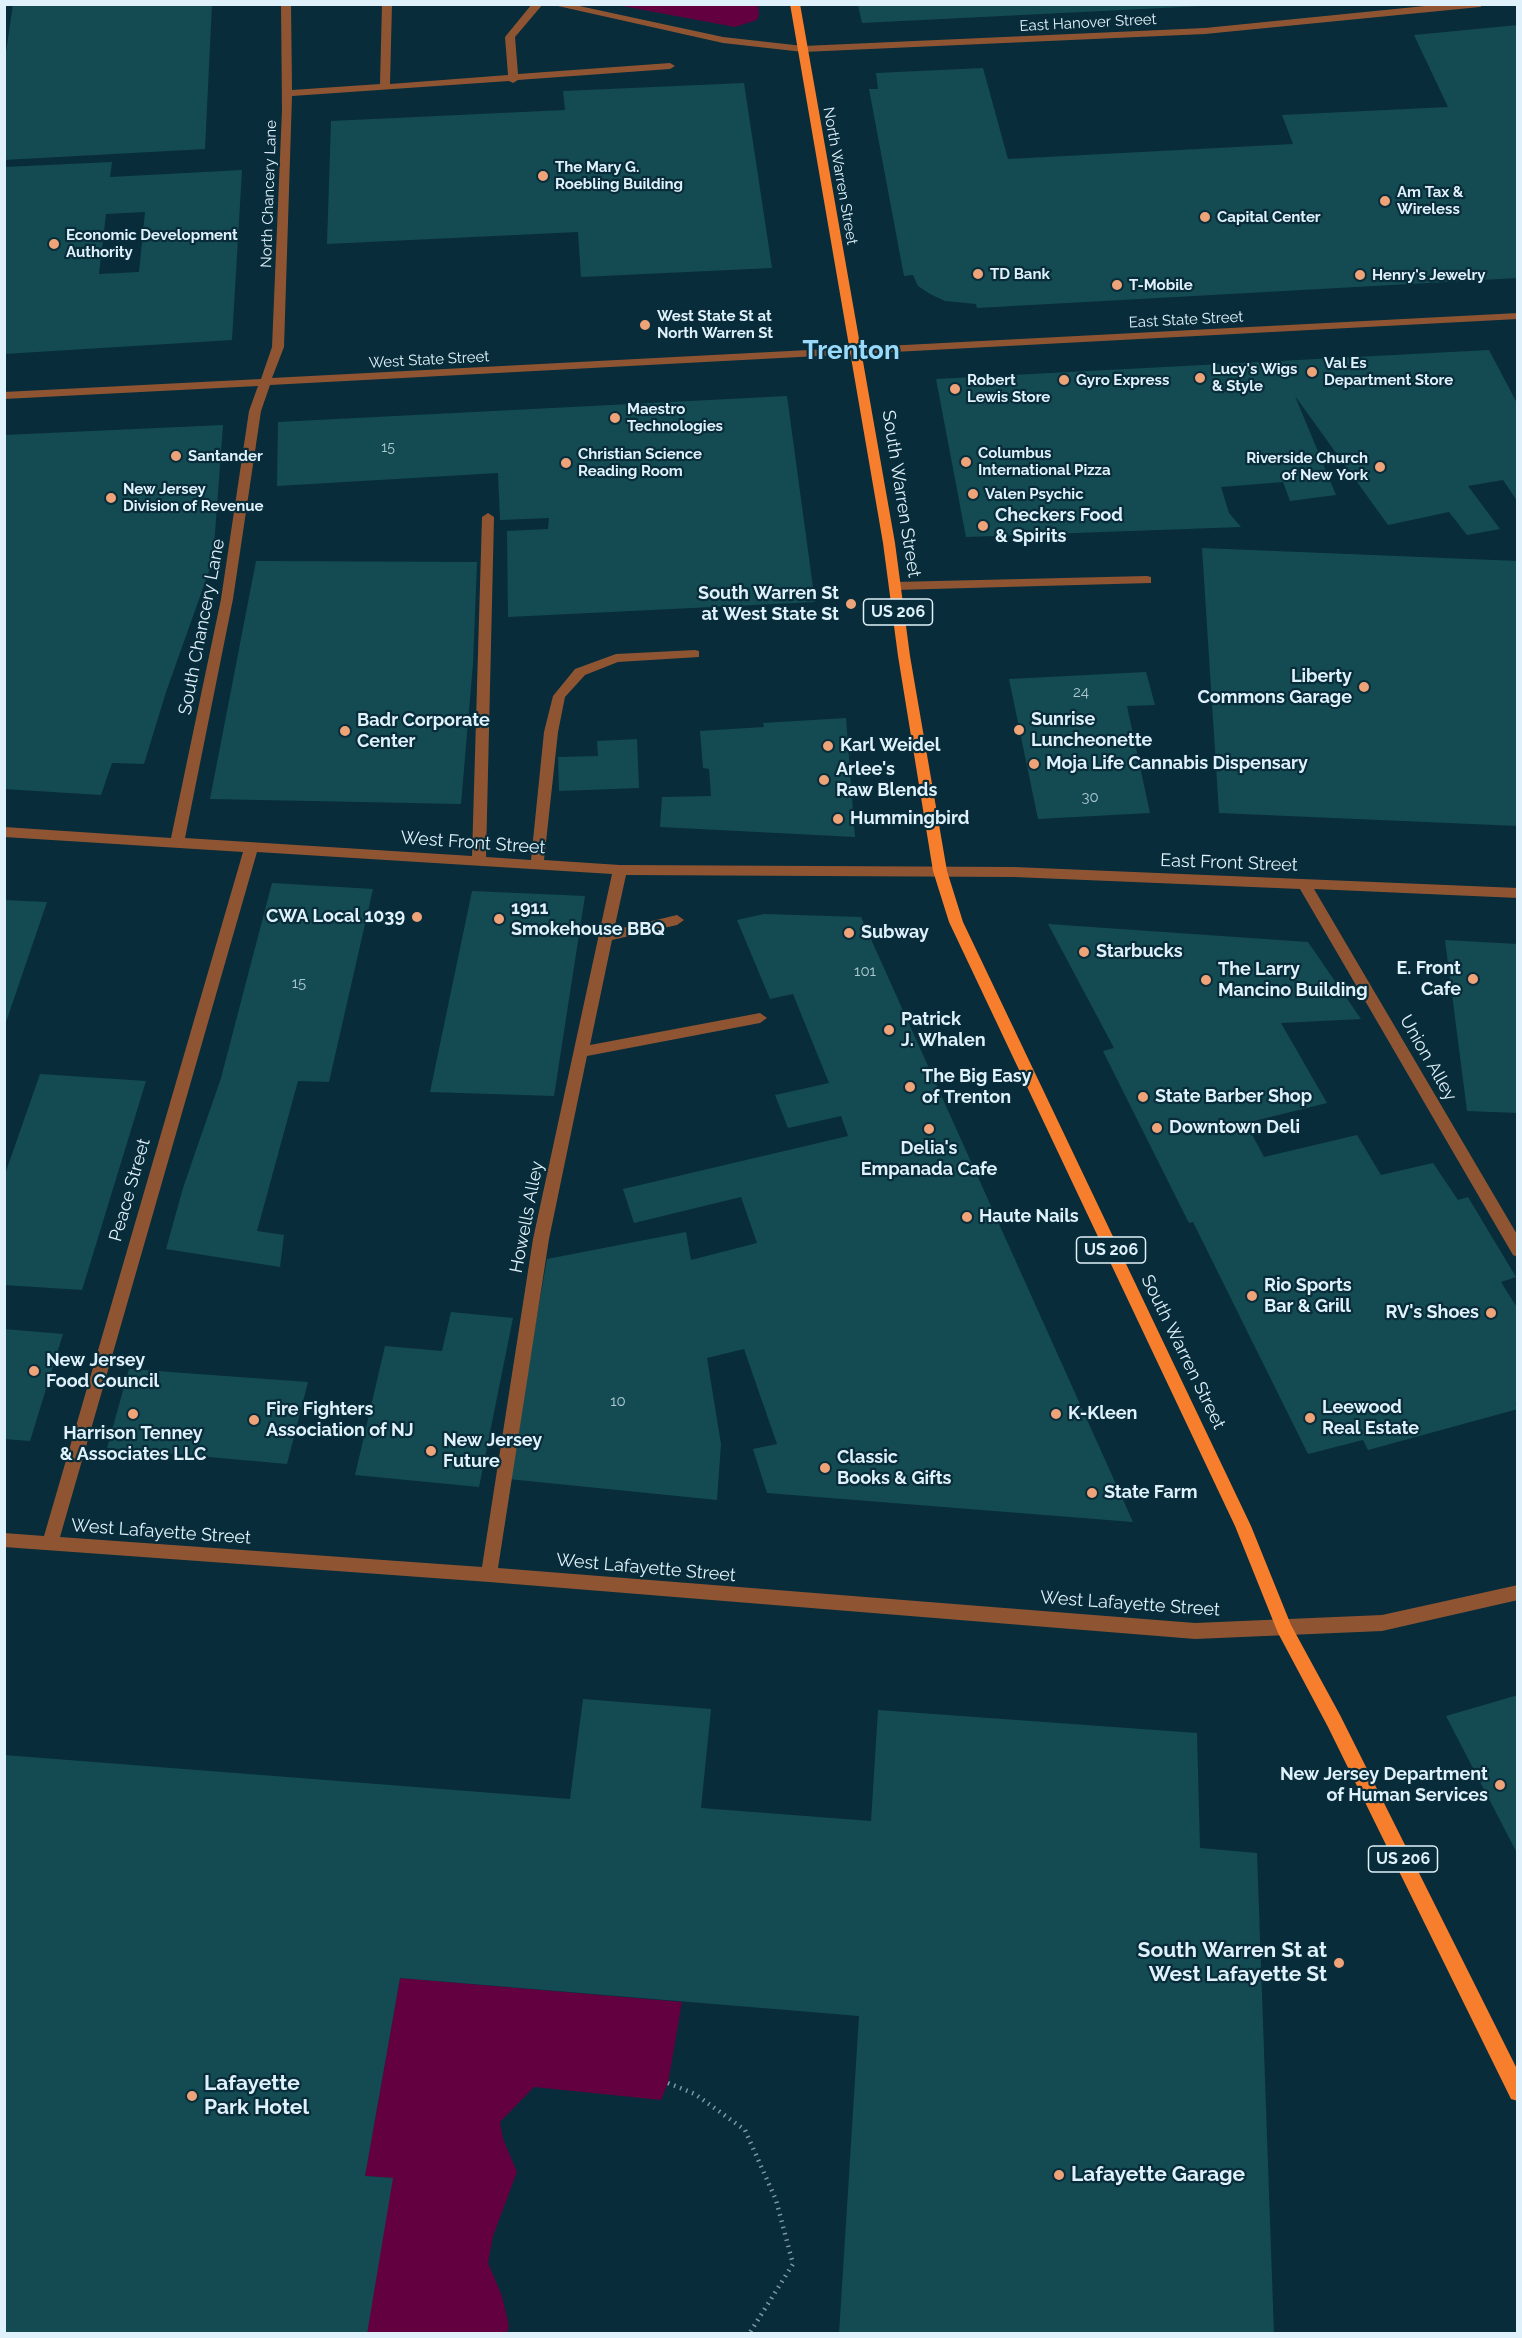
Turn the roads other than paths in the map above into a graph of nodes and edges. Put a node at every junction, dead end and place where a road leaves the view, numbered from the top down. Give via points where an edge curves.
1 (286, 4) edge
2 (387, 4) edge
3 (538, 4) edge
4 (554, 4) edge
5 (795, 4) edge
6 (1480, 4) edge
7 (803, 49) junction
8 (670, 66) dead end
9 (513, 80) junction
10 (385, 87) junction
11 (287, 93) junction
12 (1518, 316) edge
13 (855, 353) junction
14 (267, 383) junction
15 (4, 396) edge
16 (488, 517) dead end
17 (1147, 580) dead end
18 (895, 586) junction
19 (695, 654) dead end
20 (4, 832) edge
21 (177, 843) junction
22 (251, 848) junction
23 (479, 861) junction
24 (537, 865) junction
25 (620, 870) junction
26 (940, 871) junction
27 (1304, 884) junction
28 (1518, 893) edge
29 (677, 920) dead end
30 (605, 937) junction
31 (760, 1017) dead end
32 (581, 1052) junction
33 (1518, 1251) edge
34 (4, 1540) edge
35 (50, 1544) junction
36 (489, 1575) junction
37 (1518, 1592) edge
38 (1284, 1628) junction
39 (1518, 2092) edge

1 - 11 street, North Chancery Lane
2 - 10 street
3 - 9 street via 510,38
4 - 7 street, East Hanover Street via 723,40
5 - 7 main road, North Warren Street / US 206
6 - 7 street, East Hanover Street via 1205,32
7 - 13 main road, North Warren Street / US 206
8 - 9 street
9 - 10 street
10 - 11 street
11 - 14 street, North Chancery Lane via 278,347
12 - 13 street, East State Street
13 - 14 street, West State Street
13 - 18 main road, South Warren Street / US 206
14 - 15 street, West State Street
14 - 21 street, South Chancery Lane via 255,411 227,599
16 - 23 street
17 - 18 street
18 - 26 main road, South Warren Street / US 206
19 - 24 street via 616,658 580,672 559,696 551,732
20 - 21 street, West Front Street
21 - 22 street, West Front Street
22 - 23 street, West Front Street
22 - 35 street, Peace Street
23 - 24 street, West Front Street
24 - 25 street, West Front Street
25 - 26 street, West Front Street
25 - 30 street, Howells Alley
26 - 27 street, East Front Street
26 - 38 main road, South Warren Street / US 206 via 956,922 1244,1526
27 - 28 street, East Front Street
27 - 33 street, Union Alley
29 - 30 street
30 - 32 street, Howells Alley
31 - 32 street
32 - 36 street, Howells Alley via 541,1239
34 - 35 street, West Lafayette Street
35 - 36 street, West Lafayette Street
36 - 38 street, West Lafayette Street via 1195,1631
37 - 38 street, West Lafayette Street via 1382,1623
38 - 39 main road, South Warren Street / US 206

